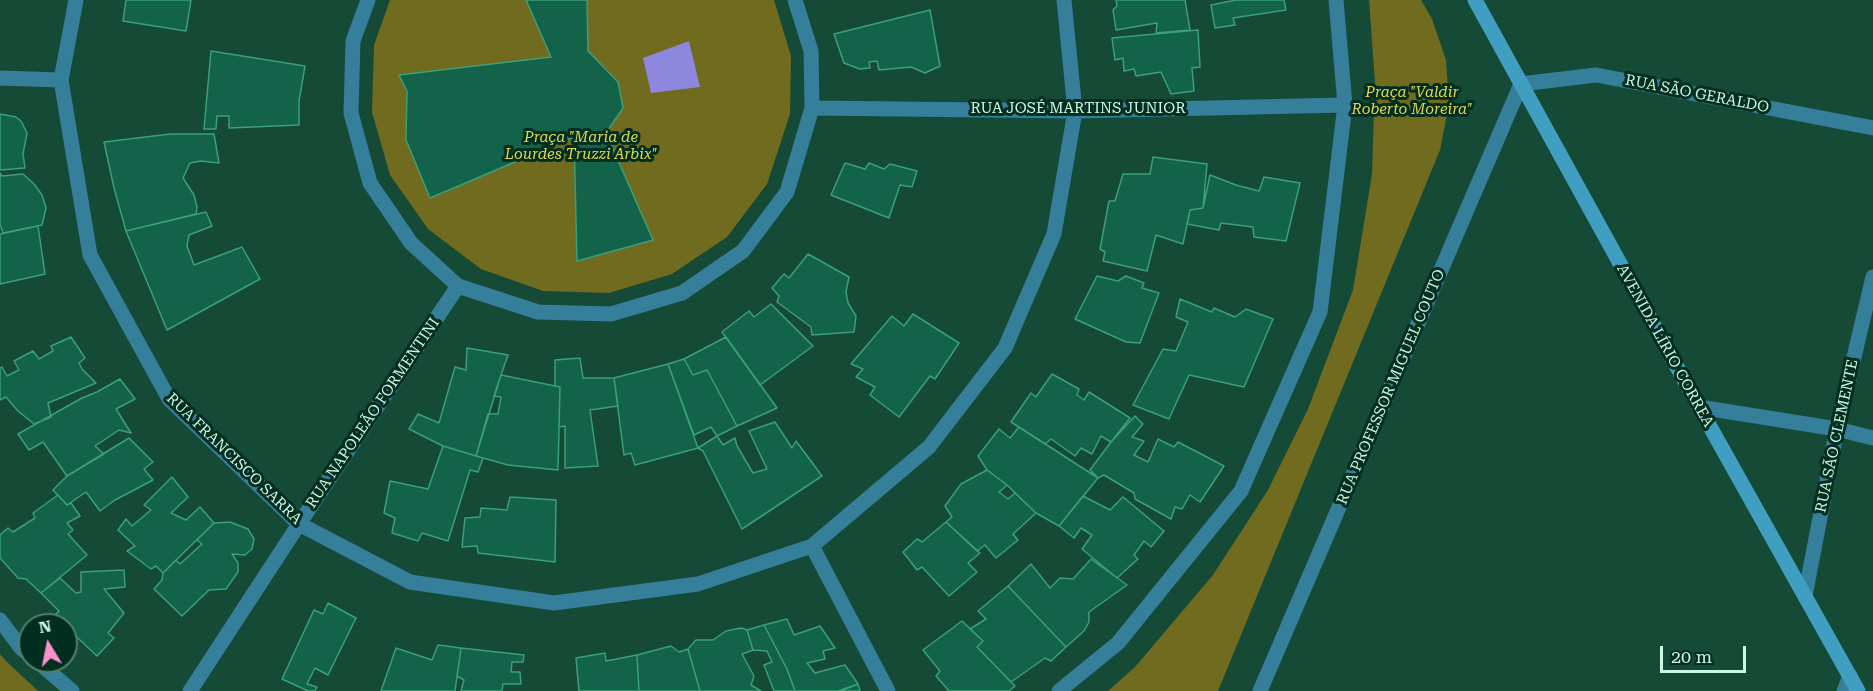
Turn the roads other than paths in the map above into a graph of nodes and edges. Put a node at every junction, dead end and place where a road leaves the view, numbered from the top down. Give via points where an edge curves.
1 (76, 0) edge
2 (368, 0) edge
3 (795, 0) edge
4 (1065, 0) edge
5 (1336, 0) edge
6 (1475, 0) edge
7 (0, 78) edge
8 (61, 80) junction
9 (1521, 84) junction
10 (1345, 105) junction
11 (812, 108) junction
12 (1075, 111) junction
13 (1873, 128) edge
14 (1873, 278) edge
15 (458, 286) junction
16 (1699, 407) junction
17 (1837, 429) junction
18 (1873, 438) edge
19 (298, 524) junction
20 (812, 546) junction
21 (1805, 596) junction
22 (0, 620) edge
23 (18, 644) edge
24 (51, 673) edge
25 (1850, 676) junction
26 (72, 691) edge
27 (190, 691) edge
28 (888, 691) edge
29 (1059, 691) edge
30 (1260, 691) edge
31 (1844, 691) edge
32 (1858, 691) edge

1 - 8 street, RUA FRANCISCO SARRA
2 - 15 street via 353,41 351,114 370,183 411,243
3 - 11 street via 812,51
4 - 12 street, RUA FRANCISCO SARRA
5 - 10 street
6 - 9 main road, AVENIDA LÍRIO CORREA
7 - 8 street
8 - 19 street, RUA FRANCISCO SARRA via 90,255 169,399
9 - 13 street, RUA SÃO GERALDO via 1596,75
9 - 16 main road, AVENIDA LÍRIO CORREA
9 - 30 street, RUA PROFESSOR MIGUEL COUTO
10 - 12 street, RUA JOSÉ MARTINS JUNIOR
10 - 29 street via 1320,312 1241,491 1118,643
11 - 12 street, RUA JOSÉ MARTINS JUNIOR
11 - 15 street via 787,192 743,251 682,293 611,314 538,312
12 - 20 street, RUA FRANCISCO SARRA via 1054,234 1005,348 928,447
14 - 17 street, RUA SÃO CLEMENTE
15 - 19 street, RUA NAPOLEÃO FORMENTINI
16 - 17 street
16 - 21 main road, AVENIDA LÍRIO CORREA
17 - 18 street
17 - 21 street, RUA SÃO CLEMENTE
19 - 20 street, RUA FRANCISCO SARRA via 410,582 554,603 698,584
19 - 27 street, RUA NAPOLEÃO FORMENTINI
20 - 28 street
21 - 25 main road, AVENIDA LÍRIO CORREA
22 - 23 street
24 - 26 street
25 - 31 street
25 - 32 main road, AVENIDA LÍRIO CORREA

